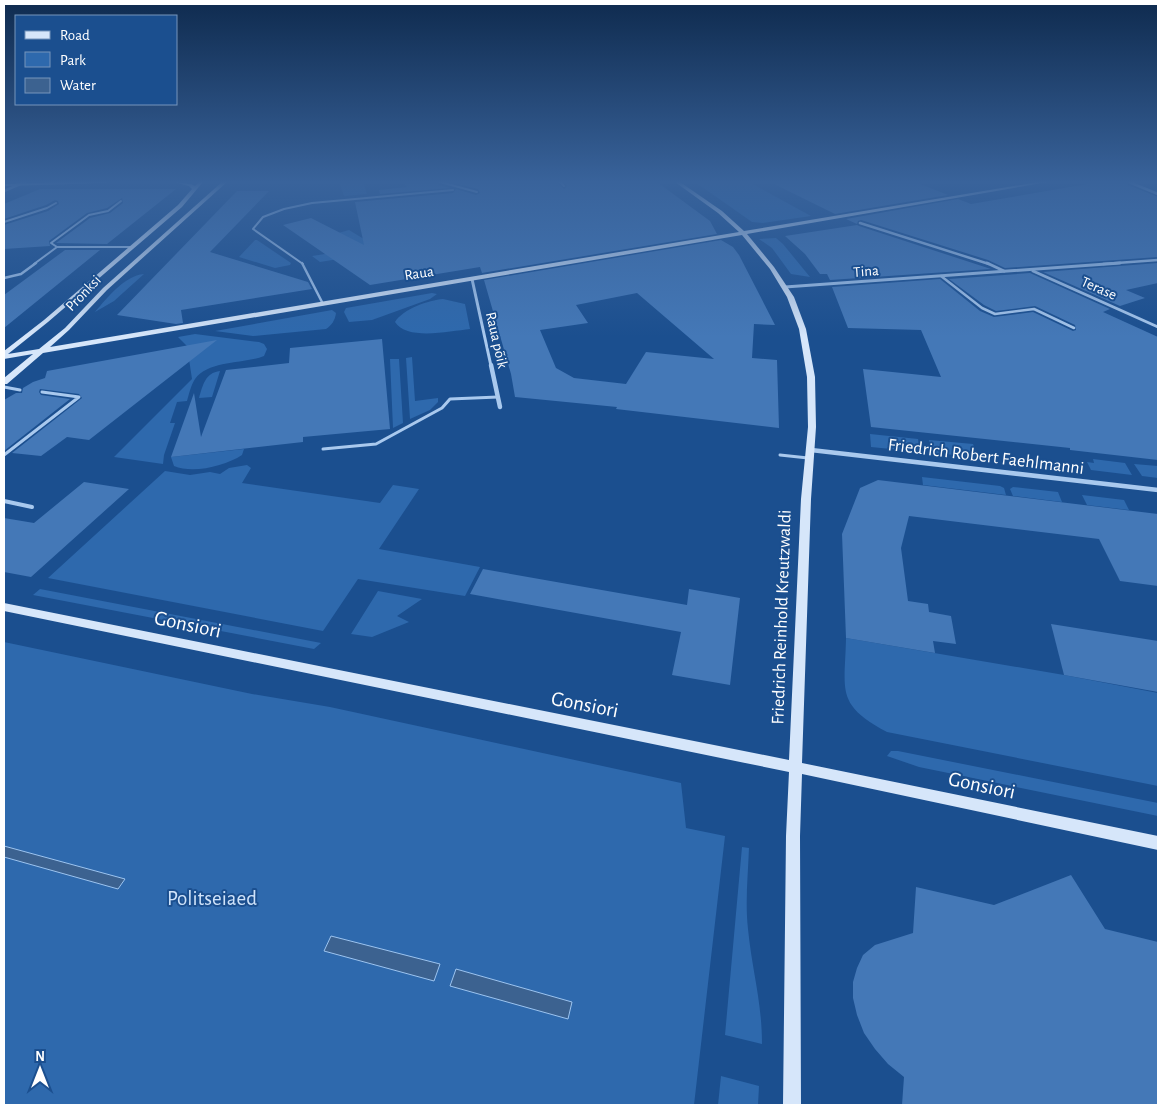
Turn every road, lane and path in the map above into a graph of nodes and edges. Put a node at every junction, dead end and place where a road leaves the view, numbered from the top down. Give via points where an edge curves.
1 (64, 234) edge
2 (147, 234) edge
3 (166, 234) edge
4 (260, 234) edge
5 (739, 234) edge
6 (744, 234) edge
7 (892, 234) edge
8 (57, 247) junction
9 (131, 247) junction
10 (1158, 260) edge
11 (1031, 270) junction
12 (1004, 272) junction
13 (941, 276) junction
14 (4, 278) edge
15 (472, 279) junction
16 (785, 287) junction
17 (323, 304) junction
18 (1158, 327) edge
19 (1074, 328) dead end
20 (40, 351) junction
21 (4, 355) edge
22 (4, 382) edge
23 (4, 387) edge
24 (20, 390) dead end
25 (42, 392) dead end
26 (498, 396) junction
27 (500, 407) dead end
28 (323, 449) dead end
29 (811, 454) junction
30 (4, 455) edge
31 (780, 455) dead end
32 (1158, 490) edge
33 (4, 501) edge
34 (32, 507) dead end
35 (4, 607) edge
36 (795, 766) junction
37 (1158, 843) edge
38 (792, 1105) edge

1 - 8 lane via 51,243
2 - 9 street, Pronksi
3 - 20 street, Pronksi
4 - 17 lane via 302,262
5 - 15 street, Raua
6 - 16 street, Friedrich Reinhold Kreutzwaldi
7 - 12 street via 983,261
8 - 9 lane
8 - 14 lane via 21,274
9 - 21 street, Pronksi
10 - 11 street, Tina
11 - 12 street, Tina
11 - 18 street, Terase
12 - 13 street, Tina
13 - 16 street, Tina
13 - 19 lane via 982,308 995,314 1034,309
15 - 17 street, Raua
15 - 26 street, Raua põik
16 - 29 street, Friedrich Reinhold Kreutzwaldi via 803,331 812,382
17 - 20 street, Raua
20 - 21 street, Raua
20 - 22 street, Pronksi
23 - 24 lane
25 - 30 lane via 80,397
26 - 27 street, Raua põik
26 - 28 lane via 450,399 442,408 376,444
29 - 31 lane
29 - 32 street, Friedrich Robert Faehlmanni
29 - 36 street, Friedrich Reinhold Kreutzwaldi via 806,498
33 - 34 lane
35 - 36 street, Gonsiori
36 - 37 street, Gonsiori
36 - 38 street, Friedrich Reinhold Kreutzwaldi

